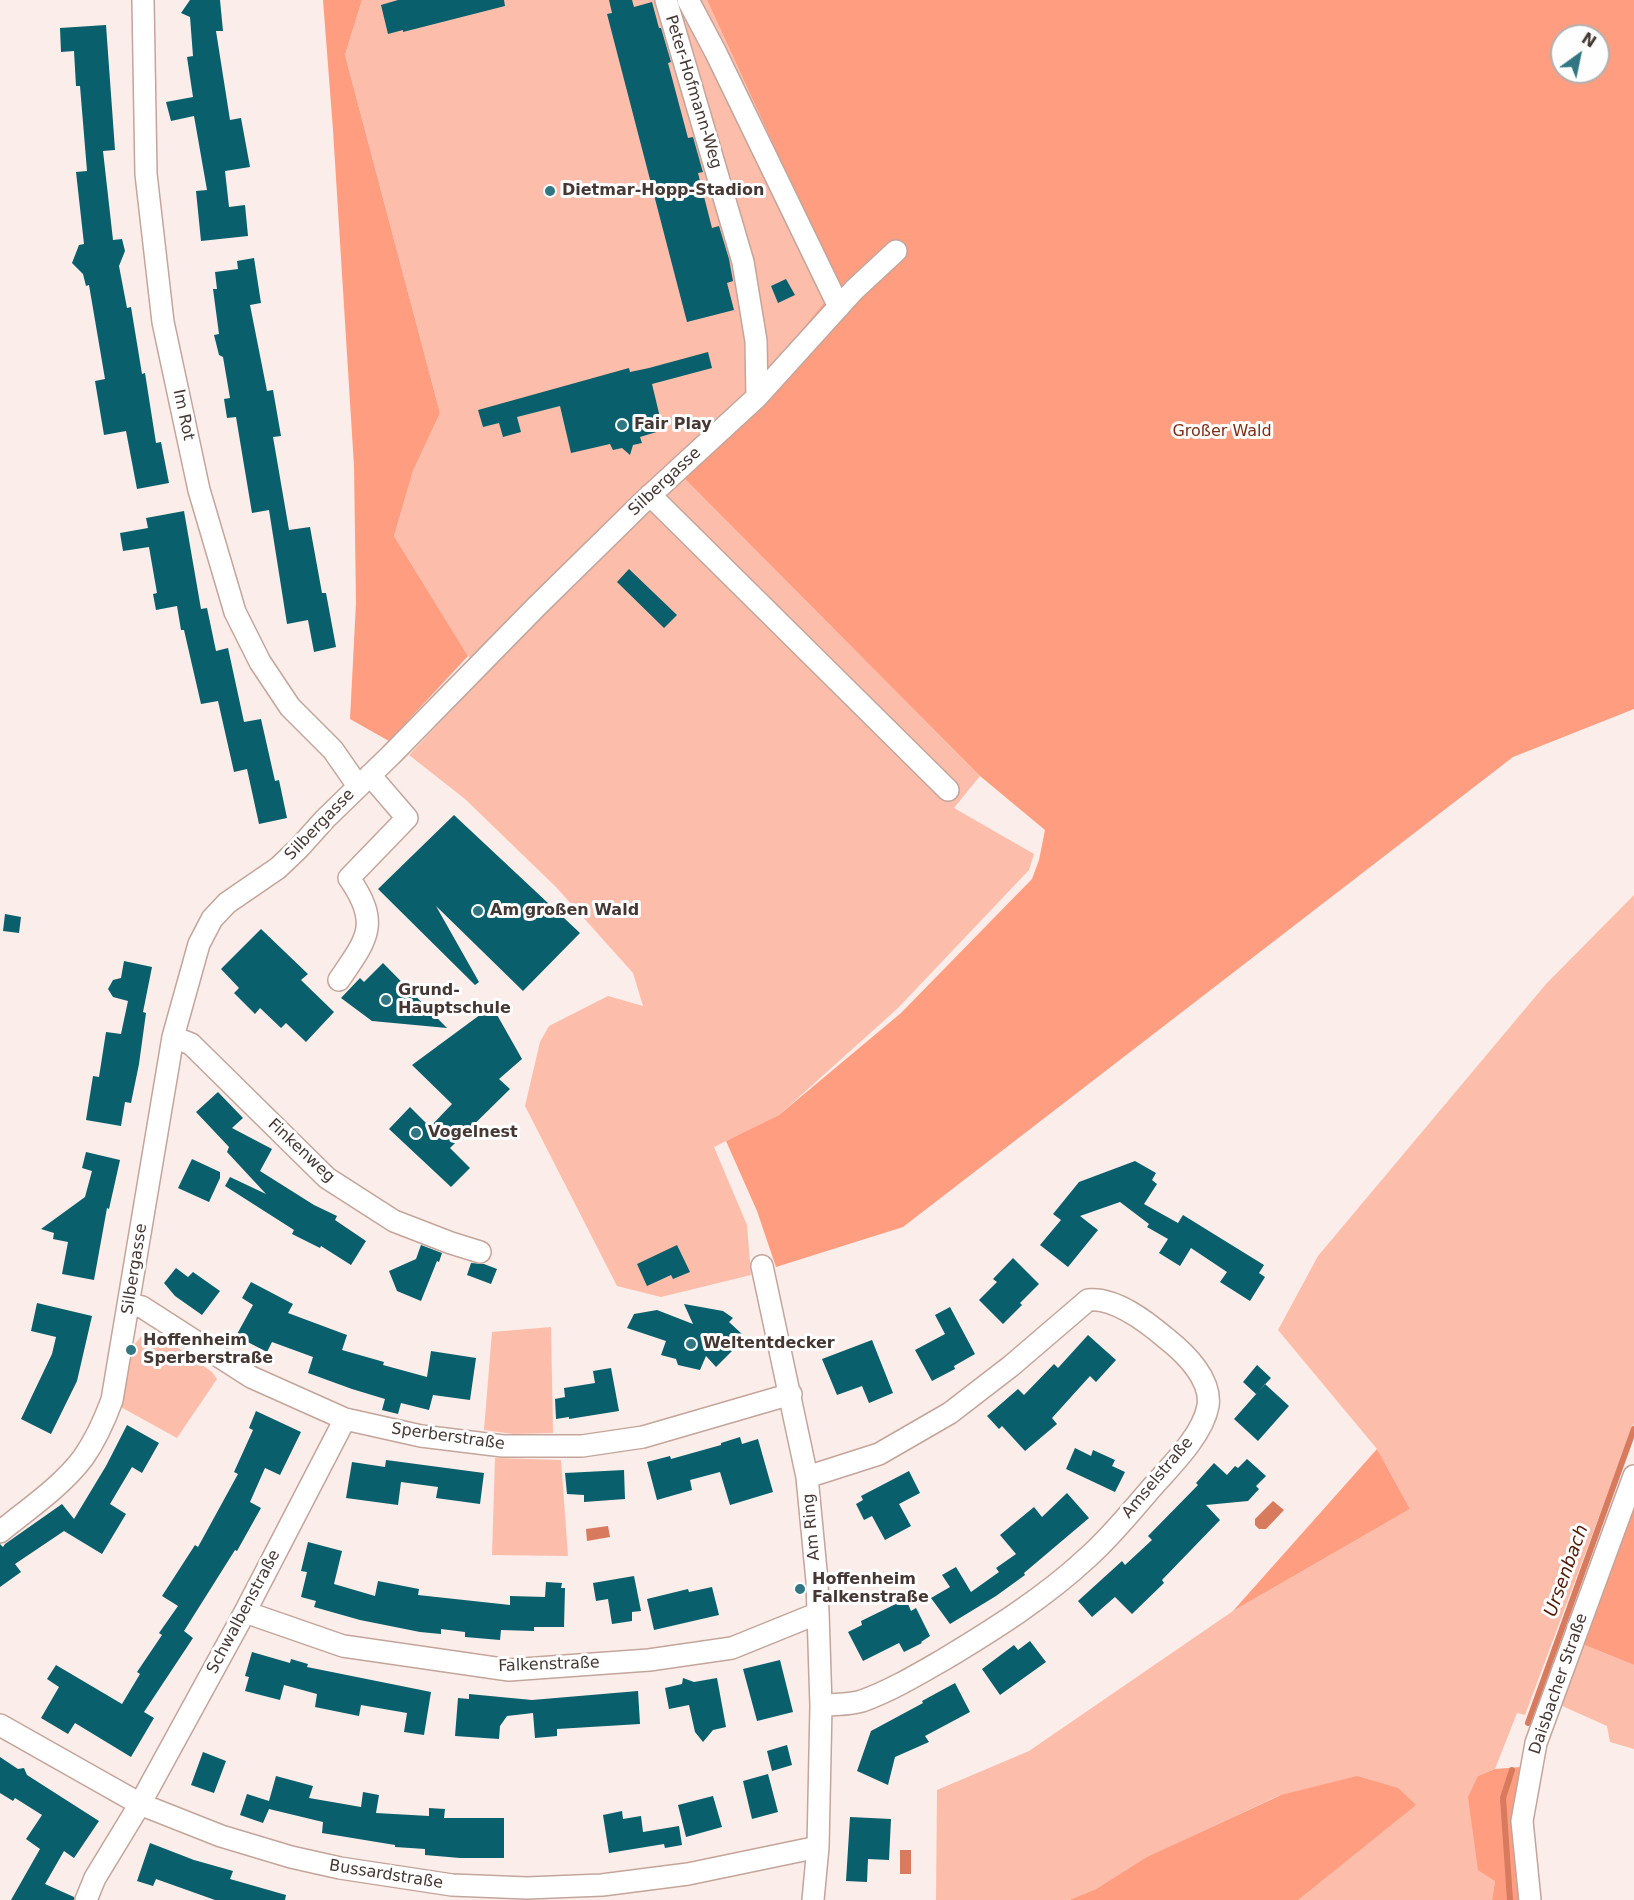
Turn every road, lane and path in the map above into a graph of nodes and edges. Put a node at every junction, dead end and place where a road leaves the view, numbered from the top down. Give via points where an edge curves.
1 (143, 0) edge
2 (666, 0) edge
3 (688, 0) edge
4 (896, 251) dead end
5 (839, 307) junction
6 (757, 397) junction
7 (650, 495) junction
8 (364, 780) junction
9 (948, 790) dead end
10 (339, 980) dead end
11 (173, 1037) junction
12 (480, 1252) dead end
13 (762, 1266) dead end
14 (129, 1304) junction
15 (791, 1394) junction
16 (345, 1419) junction
17 (1634, 1476) edge
18 (807, 1477) junction
19 (0, 1532) edge
20 (245, 1612) junction
21 (816, 1614) junction
22 (821, 1706) junction
23 (0, 1725) edge
24 (140, 1804) junction
25 (818, 1847) junction
26 (86, 1900) edge
27 (813, 1900) edge
28 (1530, 1900) edge

1 - 8 street, Im Rot via 146,174 164,322 199,490 235,612 260,662 291,707
2 - 6 street, Peter-Hofmann-Weg via 743,262 756,341
3 - 5 street
4 - 5 street, Silbergasse
5 - 6 street, Silbergasse
6 - 7 street, Silbergasse
7 - 8 street, Silbergasse
7 - 9 street
8 - 10 street, Im Rot via 407,818 349,878 362,896 369,920 364,943
8 - 11 street, Silbergasse via 278,868 227,903 212,920 199,944
11 - 12 street, Finkenweg via 191,1044 327,1178 394,1221
11 - 14 street, Silbergasse
13 - 15 street, Am Ring
14 - 16 street, Sperberstraße via 141,1307 251,1377
14 - 19 street, Silbergasse via 107,1414 82,1458
15 - 16 street, Sperberstraße via 643,1437 582,1446 503,1446 421,1437
15 - 18 street, Am Ring
16 - 20 street, Schwalbenstraße
17 - 28 street, Daisbacher Straße via 1536,1743 1522,1821
18 - 21 street, Am Ring via 817,1581
18 - 22 street, Amselstraße via 879,1454 950,1413 1088,1300 1113,1303 1164,1336 1195,1368 1206,1388 1208,1405 1204,1420 1182,1454 1088,1558 984,1636 907,1680 861,1701
20 - 21 street, Falkenstraße via 343,1646 509,1670 649,1660 732,1648
20 - 24 street, Schwalbenstraße
21 - 22 street, Am Ring
22 - 25 street, Am Ring
23 - 24 street, Bussardstraße
24 - 25 street, Bussardstraße via 221,1836 291,1857 452,1886 602,1885 688,1874
24 - 26 street
25 - 27 street, Am Ring

